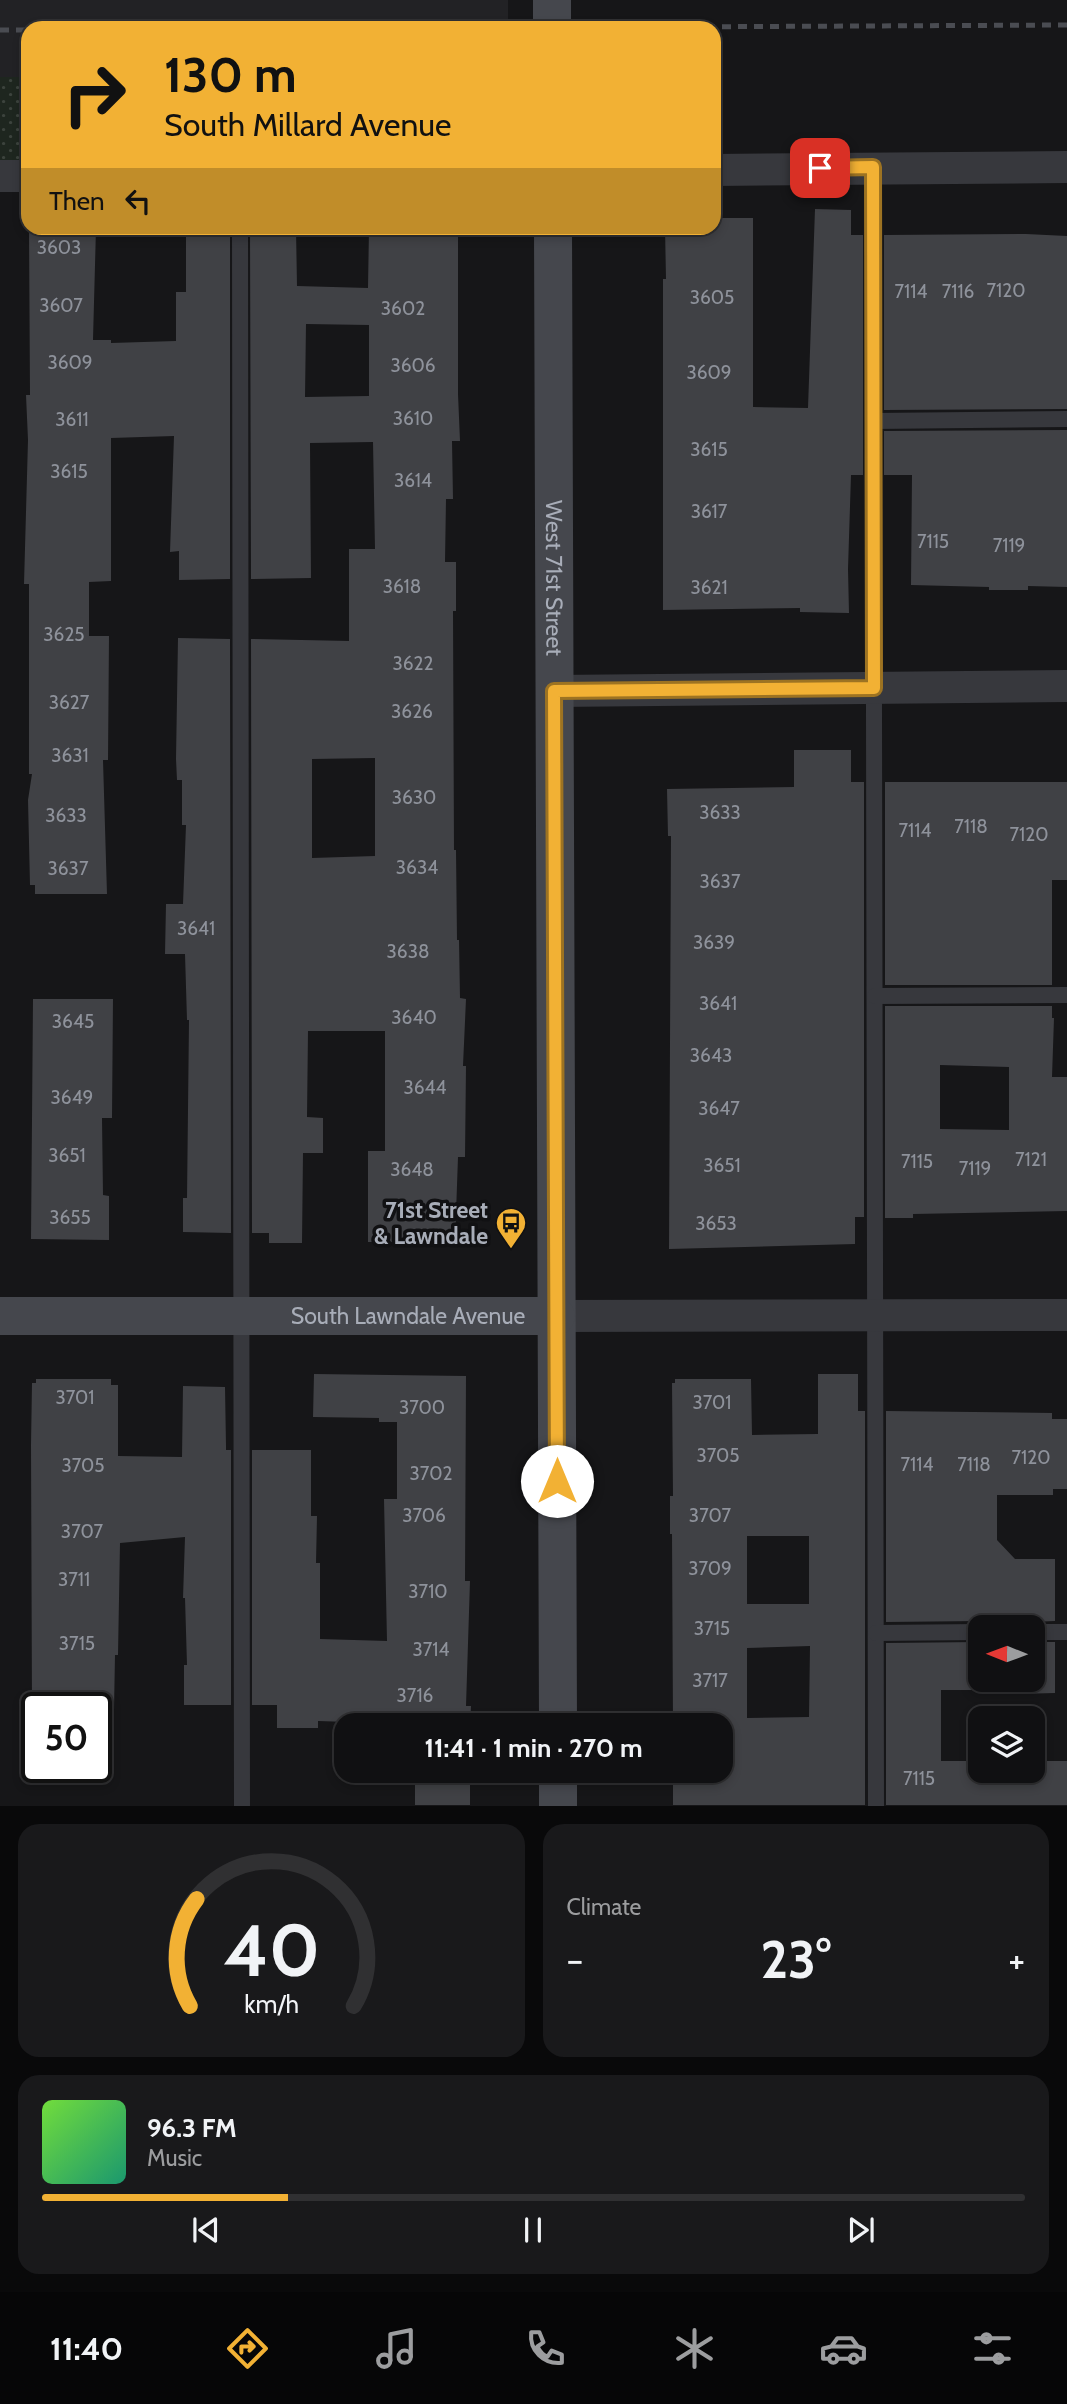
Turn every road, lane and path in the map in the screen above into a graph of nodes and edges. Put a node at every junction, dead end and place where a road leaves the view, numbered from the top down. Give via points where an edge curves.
1 (552, 0) edge
2 (552, 21) edge
3 (873, 167) junction
4 (1067, 167) edge
5 (721, 170) edge
6 (0, 176) edge
7 (21, 176) edge
8 (240, 235) edge
9 (553, 235) edge
10 (1067, 419) edge
11 (874, 421) junction
12 (1067, 686) edge
13 (874, 688) junction
14 (554, 691) junction
15 (1067, 995) edge
16 (875, 996) junction
17 (875, 1315) junction
18 (1067, 1315) edge
19 (0, 1316) edge
20 (241, 1316) junction
21 (556, 1316) junction
22 (968, 1632) edge
23 (1045, 1632) edge
24 (1067, 1632) edge
25 (876, 1633) junction
26 (558, 1713) edge
27 (558, 1783) edge
28 (242, 1805) edge
29 (558, 1805) edge
30 (876, 1805) edge

1 - 2 main road
3 - 4 street
3 - 5 street
3 - 11 lane
6 - 7 street
8 - 20 lane
9 - 14 main road, West 71st Street
10 - 11 lane
11 - 13 lane
12 - 13 street
13 - 14 street
13 - 16 lane
14 - 21 main road, West 71st Street
15 - 16 lane
16 - 17 lane
17 - 18 street, South Lawndale Avenue
17 - 21 street, South Lawndale Avenue
17 - 25 lane
19 - 20 main road, South Lawndale Avenue
20 - 21 main road, South Lawndale Avenue
20 - 28 lane
21 - 26 main road, West 71st Street
22 - 25 lane
23 - 24 lane
25 - 30 lane
27 - 29 main road

